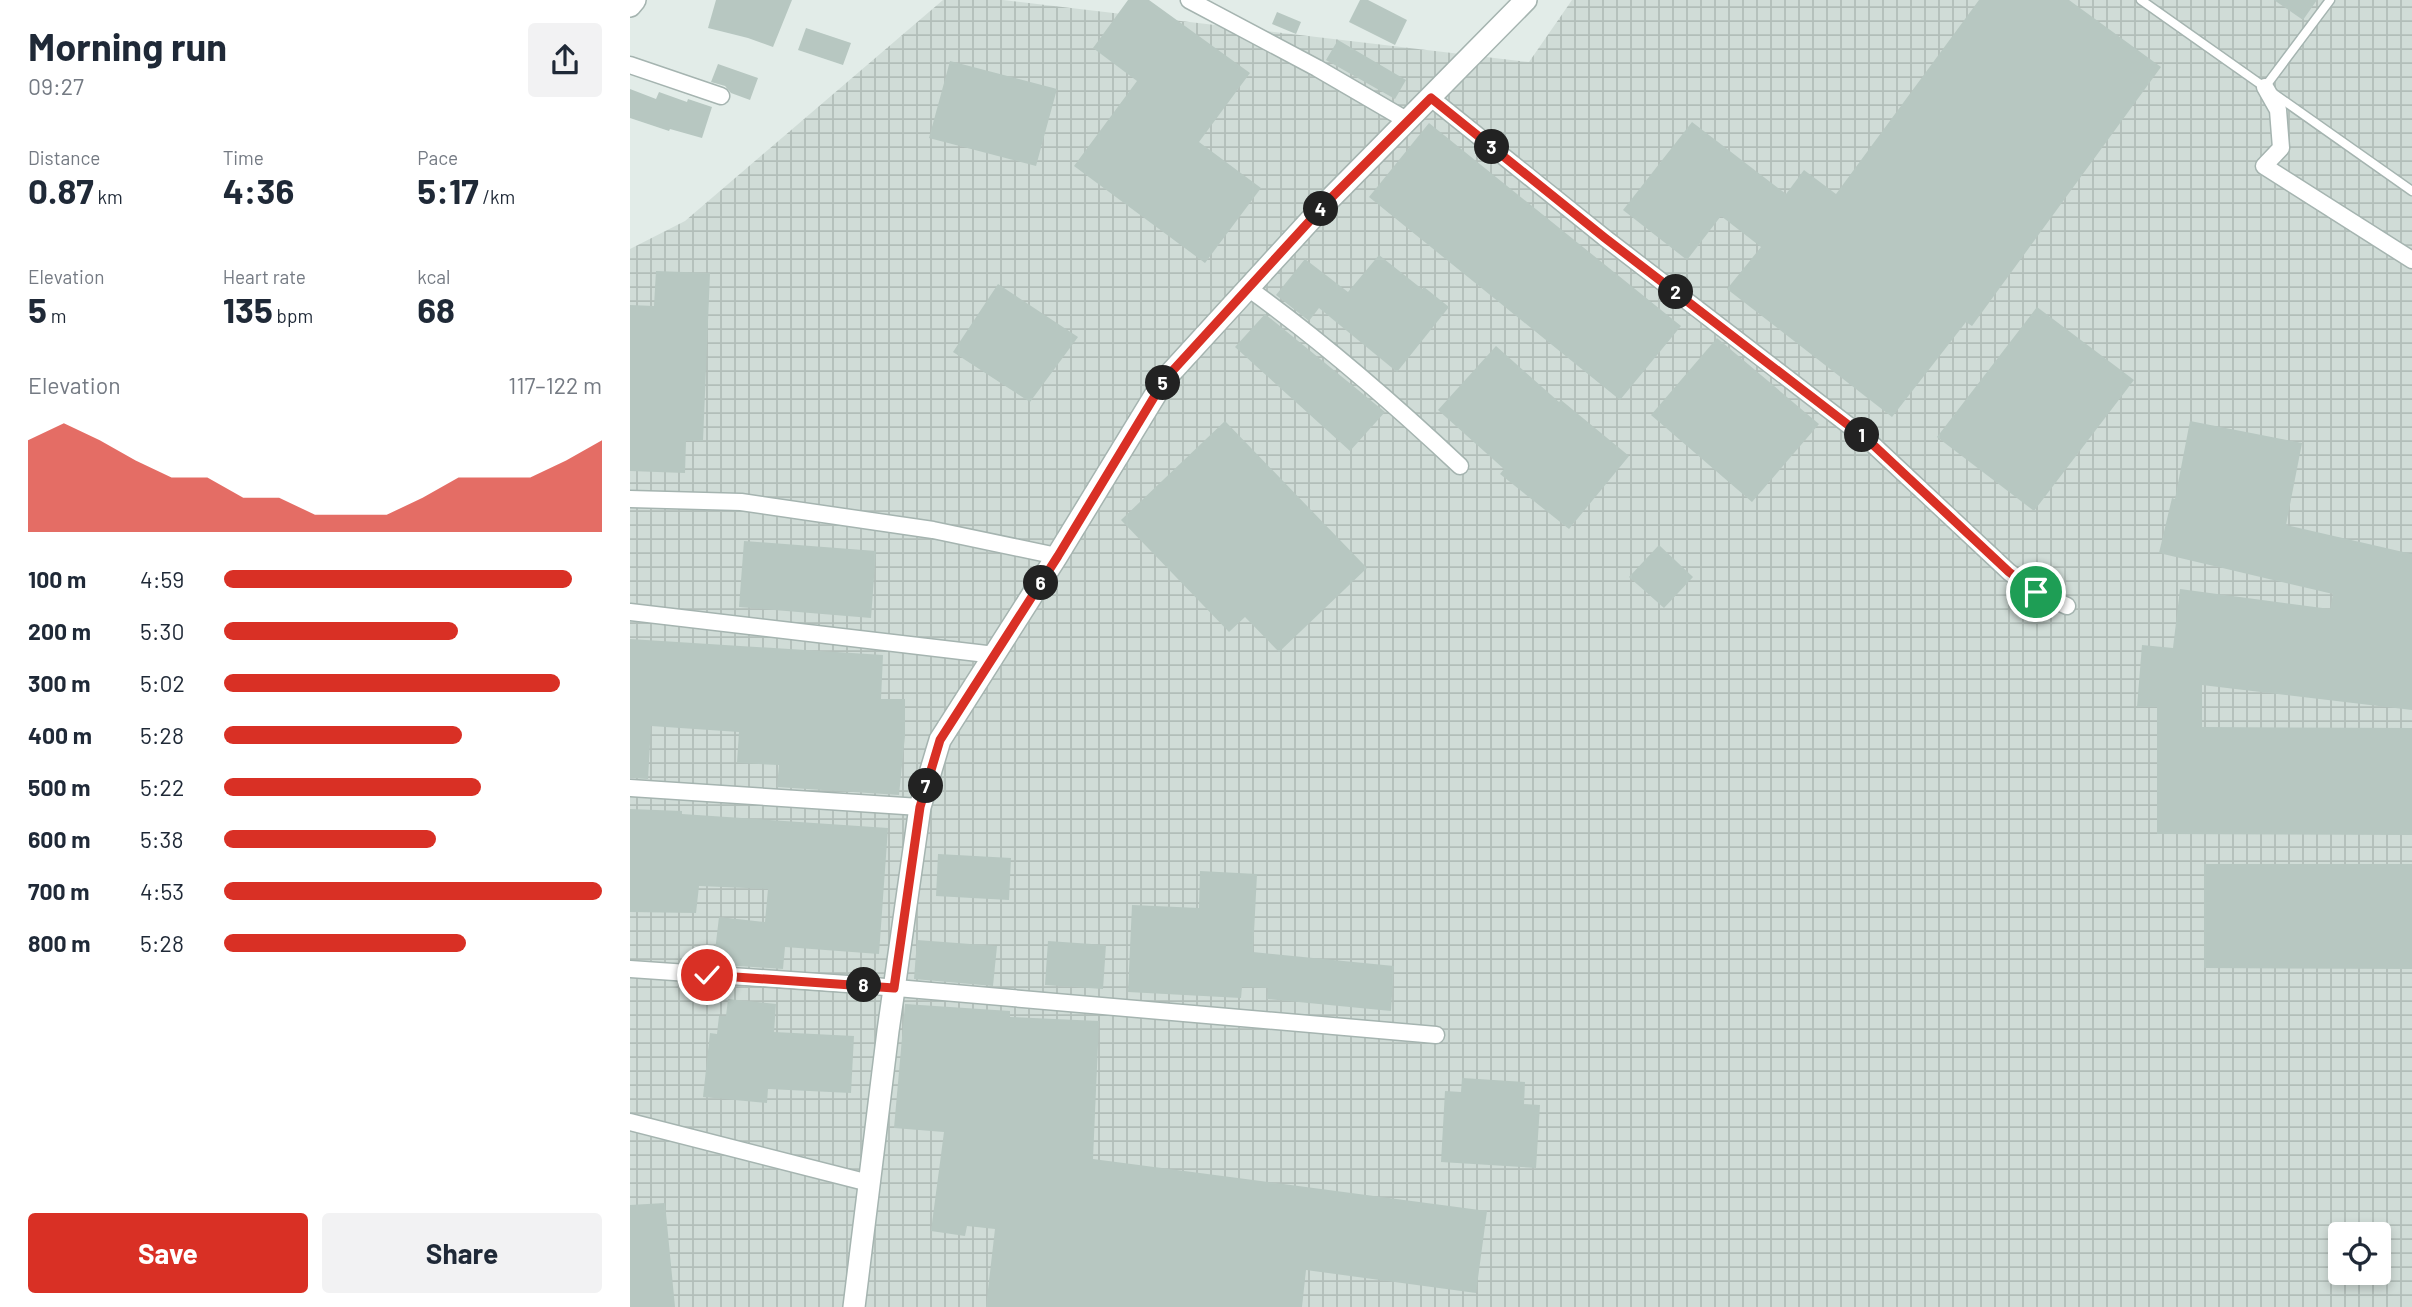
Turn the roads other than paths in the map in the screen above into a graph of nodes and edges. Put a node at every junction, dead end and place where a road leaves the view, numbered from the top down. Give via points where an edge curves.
1 (635, 0) edge
2 (1189, 0) edge
3 (1526, 0) edge
4 (2141, 0) edge
5 (2330, 0) edge
6 (630, 5) edge
7 (630, 65) edge
8 (2264, 87) junction
9 (721, 96) dead end
10 (1431, 98) junction
11 (1408, 121) junction
12 (2412, 191) edge
13 (2412, 260) edge
14 (1248, 288) junction
15 (1460, 466) dead end
16 (630, 499) edge
17 (1058, 556) junction
18 (2067, 606) dead end
19 (630, 612) edge
20 (995, 655) junction
21 (630, 788) edge
22 (920, 807) junction
23 (630, 970) edge
24 (894, 988) junction
25 (1436, 1035) dead end
26 (630, 1122) edge
27 (869, 1183) junction
28 (854, 1307) edge

1 - 6 street
2 - 11 street
3 - 10 street
4 - 8 lane
5 - 8 lane
7 - 9 street
8 - 12 lane
8 - 13 street via 2278,110 2281,148 2264,166
10 - 11 street
10 - 18 street via 1869,441 2009,572 2036,592
11 - 14 street
14 - 15 street via 1300,326
14 - 17 street via 1165,379
16 - 17 street via 741,502 933,530
17 - 20 street
19 - 20 street
20 - 22 street via 940,740
21 - 22 street
22 - 24 street
23 - 24 street
24 - 25 street
24 - 27 street
26 - 27 street
27 - 28 street

